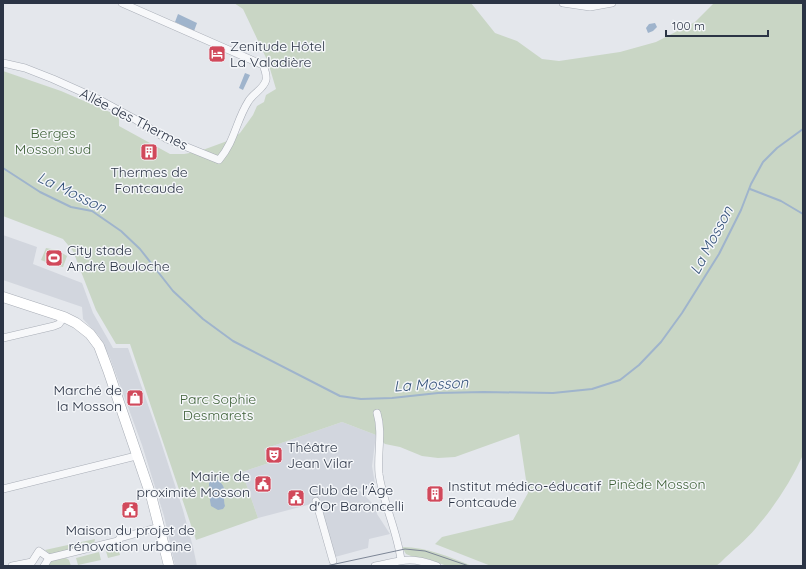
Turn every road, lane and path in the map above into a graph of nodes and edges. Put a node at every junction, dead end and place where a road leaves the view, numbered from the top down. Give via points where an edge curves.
1 (122, 3) edge
2 (563, 3) edge
3 (612, 3) edge
4 (3, 63) edge
5 (3, 297) edge
6 (64, 317) junction
7 (3, 338) edge
8 (377, 413) dead end
9 (136, 456) junction
10 (3, 489) edge
11 (316, 501) dead end
12 (159, 527) junction
13 (49, 558) junction
14 (401, 560) junction
15 (333, 561) dead end
16 (32, 562) junction
17 (12, 566) edge
18 (39, 566) edge
19 (44, 566) edge
20 (168, 566) edge
21 (375, 566) edge
22 (437, 566) edge

1 - 4 street, Allée des Thermes via 263,65 266,81 246,104 227,151 219,160 167,139 100,100 25,68
2 - 3 street via 590,7
5 - 6 street
6 - 7 street via 54,326
6 - 9 street via 84,328 99,346
8 - 14 street via 381,429 379,474
9 - 10 street
9 - 12 street
11 - 15 street
12 - 13 street via 120,538 118,542
12 - 20 street
13 - 16 street via 39,551
13 - 19 street
14 - 21 street
14 - 22 street via 424,561
16 - 17 street
16 - 18 street

